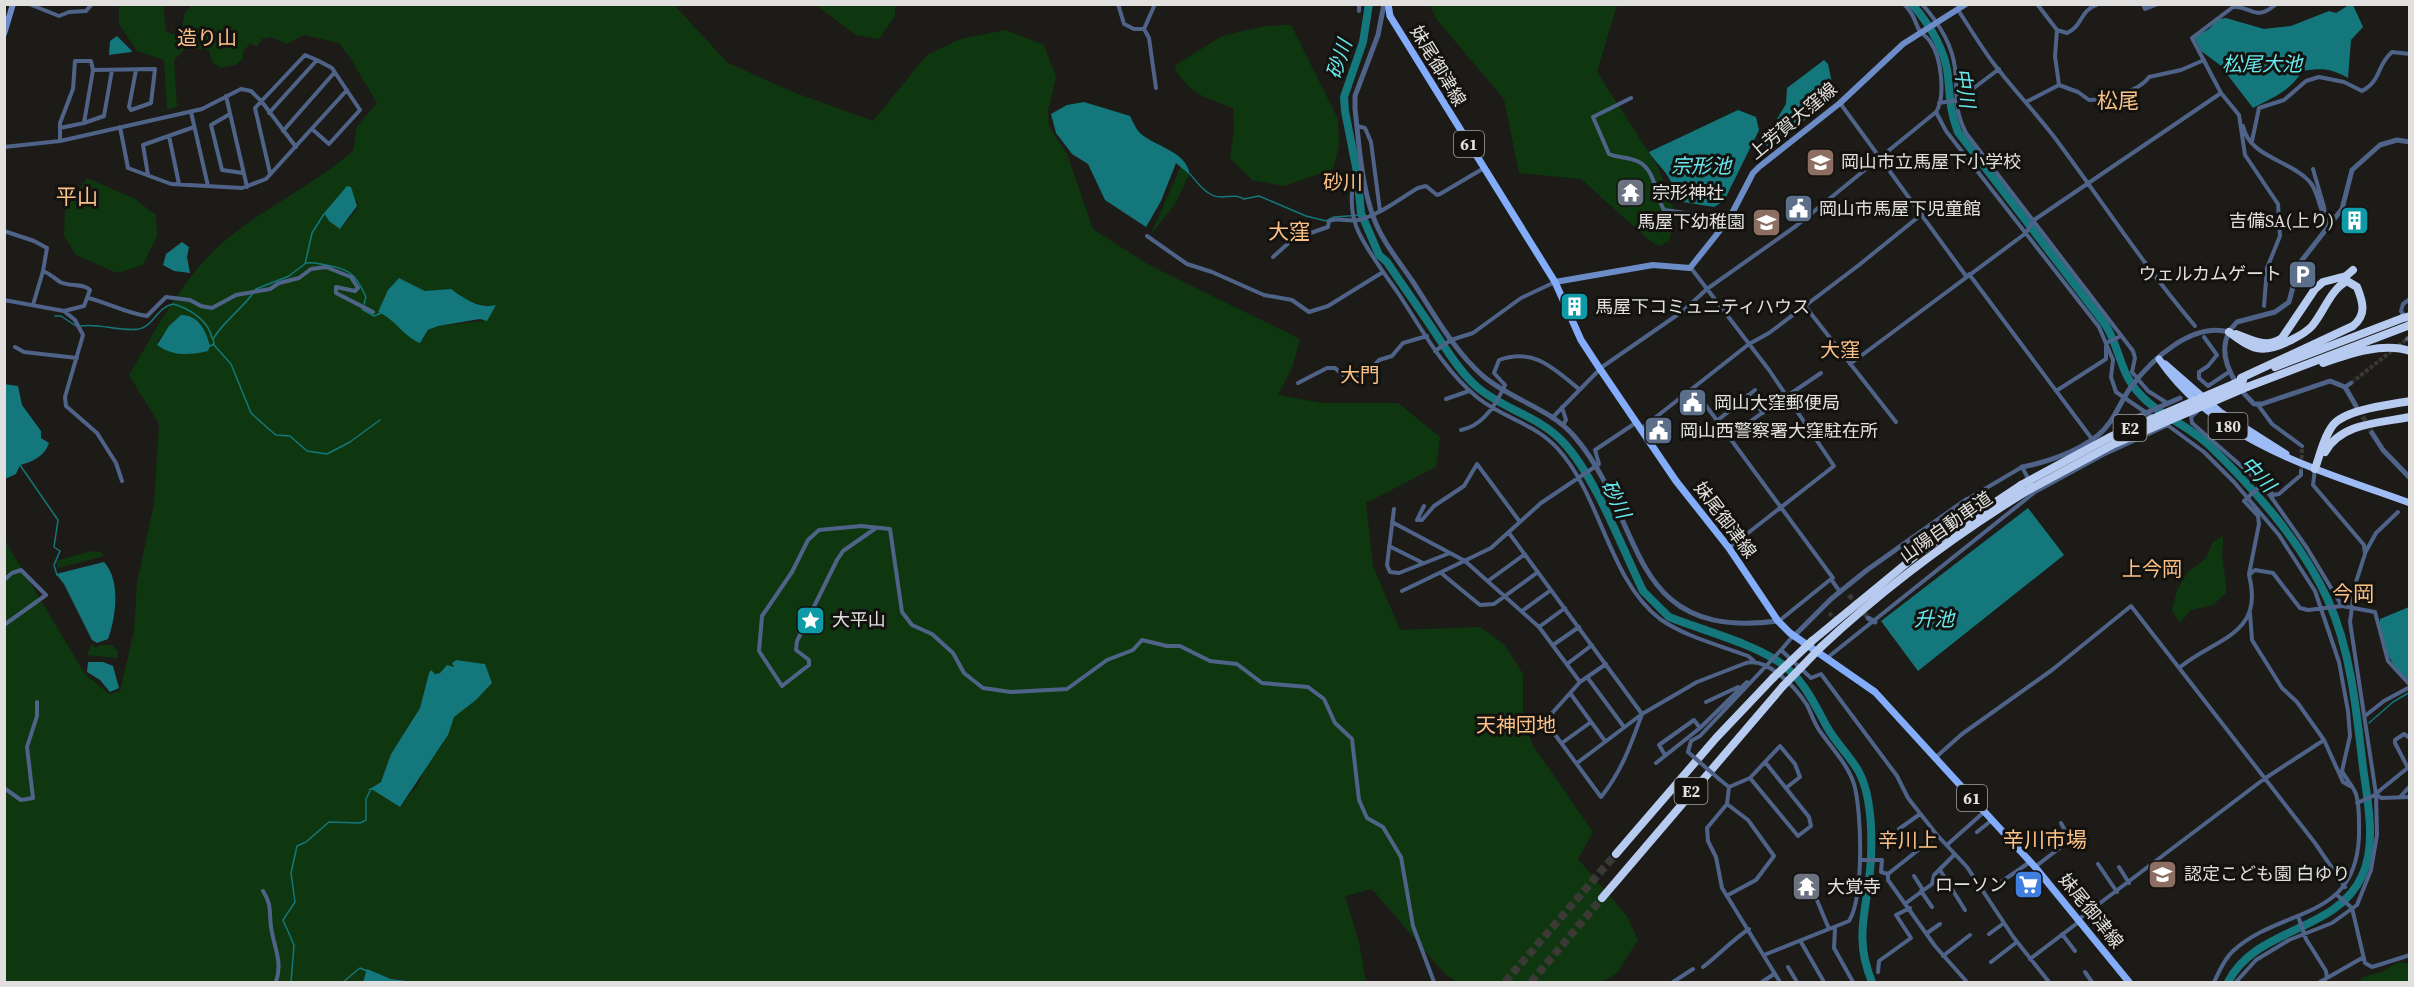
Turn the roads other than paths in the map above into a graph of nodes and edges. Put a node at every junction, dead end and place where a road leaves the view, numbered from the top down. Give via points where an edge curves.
1 (13, 4) edge
2 (29, 4) edge
3 (92, 4) edge
4 (1118, 4) edge
5 (1155, 4) edge
6 (1208, 4) edge
7 (1244, 4) edge
8 (1359, 4) edge
9 (1386, 4) edge
10 (1904, 4) edge
11 (1922, 4) edge
12 (1966, 4) edge
13 (2037, 4) edge
14 (2098, 4) edge
15 (2143, 4) edge
16 (2158, 4) edge
17 (2276, 4) edge
18 (2238, 5) edge
19 (1958, 10) junction
20 (1359, 11) dead end
21 (6, 17) edge
22 (1936, 24) junction
23 (1144, 30) junction
24 (2057, 30) junction
25 (1923, 31) junction
26 (4, 34) edge
27 (2409, 54) edge
28 (317, 60) junction
29 (2204, 60) junction
30 (1999, 69) junction
31 (93, 70) junction
32 (112, 70) junction
33 (136, 70) junction
34 (335, 73) junction
35 (2059, 85) junction
36 (1156, 88) dead end
37 (347, 90) junction
38 (2221, 93) junction
39 (226, 96) junction
40 (1631, 98) dead end
41 (1954, 101) junction
42 (262, 102) junction
43 (1941, 102) junction
44 (2026, 102) junction
45 (1840, 103) junction
46 (191, 112) junction
47 (1936, 112) junction
48 (269, 113) junction
49 (230, 114) junction
50 (2240, 119) junction
51 (84, 123) junction
52 (194, 126) junction
53 (1357, 126) junction
54 (120, 127) junction
55 (60, 128) junction
56 (312, 129) junction
57 (283, 131) junction
58 (169, 136) junction
59 (60, 141) junction
60 (2252, 141) junction
61 (2409, 142) edge
62 (4, 147) edge
63 (296, 147) junction
64 (1880, 158) junction
65 (1484, 168) junction
66 (2313, 169) dead end
67 (243, 173) junction
68 (271, 174) junction
69 (148, 175) junction
70 (179, 184) junction
71 (2088, 184) junction
72 (208, 186) junction
73 (246, 187) junction
74 (1352, 193) dead end
75 (1380, 212) junction
76 (1922, 214) junction
77 (1371, 216) junction
78 (1354, 219) junction
79 (1729, 219) junction
80 (2326, 219) junction
81 (2034, 220) junction
82 (2326, 229) junction
83 (4, 231) edge
84 (2026, 233) junction
85 (1147, 236) dead end
86 (1273, 258) dead end
87 (1690, 268) junction
88 (2354, 270) dead end
89 (43, 271) junction
90 (1383, 272) junction
91 (1968, 275) junction
92 (1555, 282) junction
93 (1707, 289) junction
94 (88, 298) junction
95 (2409, 299) edge
96 (4, 300) edge
97 (33, 305) junction
98 (1805, 306) junction
99 (2264, 306) dead end
100 (64, 311) junction
101 (373, 312) dead end
102 (2408, 322) edge
103 (2195, 326) dead end
104 (2229, 332) junction
105 (1427, 336) junction
106 (2121, 336) junction
107 (2204, 337) dead end
108 (1450, 340) junction
109 (2106, 343) junction
110 (1749, 344) junction
111 (15, 347) dead end
112 (1436, 350) junction
113 (2409, 351) edge
114 (77, 358) junction
115 (2159, 358) junction
116 (2308, 363) junction
117 (1850, 364) junction
118 (1600, 369) junction
119 (2229, 372) junction
120 (1821, 373) dead end
121 (2137, 380) junction
122 (2244, 381) junction
123 (1298, 383) dead end
124 (2351, 383) tunnel mouth
125 (2345, 387) junction
126 (1693, 388) junction
127 (1579, 389) junction
128 (1755, 390) dead end
129 (1469, 391) junction
130 (1502, 391) junction
131 (2056, 391) junction
132 (1748, 395) junction
133 (1787, 396) junction
134 (2125, 396) junction
135 (2180, 398) joint
136 (1446, 399) dead end
137 (2409, 401) edge
138 (2167, 404) junction
139 (2258, 405) junction
140 (2356, 406) tunnel mouth
141 (1493, 407) junction
142 (1562, 407) junction
143 (1769, 408) dead end
144 (1763, 413) junction
145 (2147, 413) junction
146 (2409, 417) edge
147 (1552, 418) junction
148 (1718, 420) junction
149 (2112, 420) junction
150 (1896, 422) dead end
151 (1640, 425) junction
152 (2169, 425) junction
153 (1562, 426) junction
154 (1461, 430) dead end
155 (2372, 433) tunnel mouth
156 (1730, 436) junction
157 (2092, 439) junction
158 (2302, 446) dead end
159 (2022, 467) junction
160 (1593, 468) junction
161 (2315, 469) junction
162 (2301, 471) tunnel mouth
163 (1578, 476) junction
164 (2409, 478) edge
165 (122, 481) dead end
166 (2261, 485) junction
167 (2023, 489) junction
168 (2035, 492) junction
169 (2248, 497) junction
170 (1966, 500) joint
171 (2409, 503) edge
172 (1424, 506) dead end
173 (1782, 508) junction
174 (1394, 509) dead end
175 (2398, 512) dead end
176 (1392, 522) junction
177 (1520, 522) junction
178 (876, 528) junction
179 (1509, 533) junction
180 (1389, 546) junction
181 (1729, 548) junction
182 (1451, 553) junction
183 (1525, 554) junction
184 (2365, 554) junction
185 (1465, 561) junction
186 (1424, 564) junction
187 (1538, 572) junction
188 (1441, 573) junction
189 (2249, 575) junction
190 (1831, 579) junction
191 (4, 580) edge
192 (1488, 581) junction
193 (1551, 590) junction
194 (1842, 590) junction
195 (1402, 591) dead end
196 (1848, 595) tunnel mouth
197 (1505, 596) junction
198 (1824, 607) junction
199 (2341, 607) junction
200 (1565, 608) junction
201 (2321, 609) junction
202 (2352, 610) junction
203 (1522, 611) junction
204 (1829, 613) tunnel mouth
205 (2250, 614) junction
206 (1868, 618) tunnel mouth
207 (1778, 621) junction
208 (1875, 622) junction
209 (4, 625) edge
210 (1539, 627) junction
211 (1579, 627) junction
212 (1794, 636) junction
213 (1553, 645) junction
214 (1592, 645) junction
215 (1779, 651) junction
216 (1827, 658) junction
217 (1754, 661) junction
218 (1567, 663) junction
219 (1606, 664) junction
220 (1765, 665) junction
221 (2179, 668) junction
222 (1587, 677) junction
223 (1750, 680) junction
224 (1580, 682) junction
225 (1742, 686) junction
226 (2409, 686) edge
227 (1570, 693) junction
228 (37, 702) dead end
229 (1706, 702) dead end
230 (1642, 714) junction
231 (2365, 716) junction
232 (1591, 722) junction
233 (1624, 727) junction
234 (1700, 728) junction
235 (2409, 738) edge
236 (2324, 740) junction
237 (1605, 741) junction
238 (1562, 743) junction
239 (1665, 755) junction
240 (1935, 758) junction
241 (1765, 762) junction
242 (1577, 763) junction
243 (1656, 763) dead end
244 (2409, 767) edge
245 (1750, 778) junction
246 (2264, 778) junction
247 (2350, 786) junction
248 (2409, 786) edge
249 (1729, 787) junction
250 (4, 788) edge
251 (1786, 788) junction
252 (2374, 795) junction
253 (2400, 797) junction
254 (2409, 797) edge
255 (2358, 802) junction
256 (1727, 804) junction
257 (1984, 812) junction
258 (1920, 814) junction
259 (1992, 820) junction
260 (2061, 823) dead end
261 (1899, 829) dead end
262 (1977, 832) dead end
263 (1937, 836) junction
264 (1948, 844) junction
265 (1616, 854) tunnel mouth
266 (1955, 854) junction
267 (1860, 860) junction
268 (2033, 864) junction
269 (2098, 864) dead end
270 (2119, 867) dead end
271 (1940, 870) junction
272 (1888, 874) junction
273 (1914, 876) dead end
274 (2001, 882) dead end
275 (2129, 883) junction
276 (2345, 886) junction
277 (1922, 890) junction
278 (263, 891) dead end
279 (2117, 892) junction
280 (1814, 894) dead end
281 (1728, 895) junction
282 (2337, 895) junction
283 (1602, 898) tunnel mouth
284 (1906, 903) junction
285 (1910, 908) junction
286 (1932, 908) dead end
287 (2352, 908) junction
288 (1965, 910) dead end
289 (2298, 916) junction
290 (2080, 920) junction
291 (2004, 923) junction
292 (1940, 924) dead end
293 (1835, 928) junction
294 (1749, 929) junction
295 (1829, 930) junction
296 (1927, 933) junction
297 (2305, 933) junction
298 (1989, 934) dead end
299 (2062, 934) junction
300 (1970, 935) dead end
301 (1801, 942) junction
302 (2017, 942) junction
303 (2075, 951) dead end
304 (2409, 955) edge
305 (1764, 956) junction
306 (1943, 956) junction
307 (2030, 958) junction
308 (2362, 958) junction
309 (1991, 962) dead end
310 (1703, 966) dead end
311 (1788, 967) dead end
312 (1693, 969) dead end
313 (1878, 972) dead end
314 (2085, 972) dead end
315 (1774, 974) junction
316 (2327, 978) junction
317 (2126, 981) edge
318 (276, 982) edge
319 (1434, 982) edge
320 (1673, 982) edge
321 (1761, 982) edge
322 (1780, 982) edge
323 (1797, 982) edge
324 (1824, 982) edge
325 (1853, 982) edge
326 (1966, 982) edge
327 (2049, 982) edge
328 (2092, 982) edge
329 (2214, 982) edge
330 (2236, 982) edge
331 (2320, 982) edge

1 - 21 main road
2 - 3 street via 59,16 86,11
4 - 23 street via 1124,24
5 - 23 street
6 - 7 street
8 - 20 street
9 - 53 street via 1355,96
9 - 65 main road, 妹尾御津線 / 61
10 - 25 street
11 - 22 street
12 - 19 main road, 上芳賀大窪線
13 - 24 street
14 - 24 street via 2085,11 2073,30
15 - 16 street via 2145,9
17 - 18 street via 2256,14
18 - 29 street via 2192,38
19 - 22 main road, 上芳賀大窪線
19 - 30 street
21 - 26 main road
22 - 25 main road, 上芳賀大窪線
22 - 41 street via 1952,57
23 - 36 street via 1149,38
24 - 35 street
25 - 43 street via 1941,71
25 - 45 main road, 上芳賀大窪線 via 1892,53
27 - 60 street via 2392,52 2382,62 2377,80 2362,91 2329,77 2306,81 2284,100 2259,108
28 - 34 street
28 - 42 street via 305,55
28 - 48 street
29 - 35 street via 2149,77 2109,99 2089,99
29 - 38 street
30 - 41 street
30 - 44 street
31 - 32 street
31 - 51 street
31 - 55 street via 92,61 75,61 73,89
32 - 33 street
32 - 51 street via 104,116
33 - 33 street via 155,69 151,103 131,110
34 - 37 street
34 - 57 street
35 - 44 street
37 - 56 street
37 - 56 street via 360,110 329,144
38 - 50 street
38 - 71 street
39 - 42 street via 241,89 251,91
39 - 46 street
39 - 49 street
40 - 79 street via 1593,117 1609,154 1646,167 1664,210
41 - 43 street
41 - 81 street via 1966,133
42 - 48 street
42 - 68 street via 255,108
43 - 47 street
44 - 71 street
45 - 64 street
45 - 79 main road, 上芳賀大窪線 via 1753,173
46 - 52 street
46 - 54 street
47 - 64 street
47 - 84 street via 1946,131
48 - 57 street
49 - 67 street
49 - 67 street via 211,126 222,170
50 - 60 street
50 - 99 street via 2245,155 2279,208 2280,240 2267,268
51 - 55 street
52 - 58 street
52 - 72 street
53 - 75 street via 1365,128 1371,142
53 - 77 street
54 - 59 street
54 - 69 street via 128,168
55 - 59 street
56 - 63 street
57 - 63 street
58 - 69 street via 143,145
58 - 70 street
59 - 62 street
60 - 80 street via 2259,150 2308,180
61 - 82 street via 2397,140 2380,145 2357,164 2349,176 2344,204
63 - 68 street
64 - 76 street
64 - 93 street via 1796,226
65 - 75 street via 1437,195 1426,186 1418,188
65 - 92 main road, 妹尾御津線 / 61
66 - 80 street
67 - 73 street
68 - 73 street via 261,183
69 - 70 street
70 - 72 street
71 - 81 street
71 - 103 street via 2160,285
72 - 73 street
74 - 78 street
75 - 77 street
76 - 91 street
76 - 98 street
77 - 78 street
77 - 108 street
78 - 86 street via 1329,220 1328,227 1293,239
78 - 90 street
79 - 87 main road, 上芳賀大窪線
80 - 82 street
81 - 84 street
81 - 106 street
82 - 104 street via 2299,264 2289,302 2275,312 2237,322
83 - 89 street via 46,248
84 - 91 street
84 - 109 street
85 - 90 street via 1186,264 1264,295 1292,300 1310,312 1328,306
87 - 92 main road via 1653,265
87 - 93 street
88 - 104 highway via 2318,285 2275,343 2259,343
89 - 94 street via 55,275 60,282 89,288
89 - 97 street
90 - 105 street
91 - 117 street
91 - 131 street
92 - 108 street via 1521,298 1473,333
92 - 118 main road, 妹尾御津線 / 61 via 1581,340
93 - 110 street
93 - 118 street via 1683,311
94 - 100 street via 84,306
94 - 101 street via 129,314 147,316 166,297 212,308 236,296 296,279 310,269 326,267 355,281 357,290 339,287 335,291
95 - 102 street via 2401,311
96 - 97 street
97 - 100 street
98 - 110 street
98 - 117 street
100 - 114 street via 83,335
102 - 116 highway, 山陽自動車道 / E2
102 - 122 highway, 山陽自動車道 / E2
104 - 115 street via 2220,329 2197,333
104 - 119 street via 2225,351
104 - 122 highway via 2260,350 2275,349 2312,326 2343,283 2354,283 2362,299 2362,315 2353,326
105 - 112 street
105 - 123 street via 1403,343 1392,356 1358,375 1343,375 1335,368 1327,368
106 - 109 street
106 - 121 street via 2135,355 2132,368
107 - 119 street via 2217,355 2199,372 2199,378 2208,386
108 - 112 street
108 - 130 street via 1476,370
109 - 131 street via 2106,359
109 - 134 street via 2114,363 2114,388
110 - 126 street
110 - 133 street
111 - 114 street via 24,352
112 - 129 street
113 - 116 highway via 2385,348 2316,365
114 - 165 street via 66,406 97,433
115 - 121 street
115 - 161 highway, 180 via 2241,427
116 - 122 highway, 山陽自動車道 / E2
117 - 150 street
118 - 127 street
118 - 151 main road, 妹尾御津線 / 61
119 - 139 street
120 - 133 street
121 - 134 street
121 - 138 street
122 - 167 highway, 山陽自動車道 / E2, bridge
122 - 167 highway, 山陽自動車道 / E2, bridge via 2110,437
124 - 125 street
125 - 139 street via 2338,382 2322,382
125 - 140 street
126 - 148 street
126 - 151 street
127 - 130 street via 1542,359 1512,356 1499,360 1494,373 1504,383
127 - 142 street
128 - 132 street
129 - 136 street
129 - 141 street
130 - 141 street
130 - 147 street
131 - 157 street
132 - 144 street
132 - 148 street
133 - 173 street via 1834,466
134 - 145 street
134 - 149 street
135 - 138 street
135 - 166 street via 2197,412 2191,417 2192,423
137 - 161 highway via 2337,420
138 - 145 street
139 - 158 street via 2272,424
141 - 154 street via 1475,425
141 - 163 street via 1547,438
142 - 147 street
142 - 153 street via 1566,420
143 - 144 street
144 - 156 street
145 - 149 street via 2125,422
145 - 152 street
146 - 161 highway via 2344,431 2331,440
147 - 153 street
148 - 156 street
149 - 157 street
151 - 160 street via 1595,450 1600,463
151 - 181 main road, 妹尾御津線 / 61 via 1676,481
152 - 168 street
152 - 169 street via 2204,452
153 - 160 street via 1580,444
155 - 164 street
156 - 173 street
157 - 159 street via 2050,460
159 - 168 street
159 - 170 street
160 - 163 street
160 - 207 street via 1659,588 1675,604 1713,620 1757,624
161 - 171 highway, 180
161 - 184 street via 2313,485 2361,541
162 - 166 street via 2277,495
163 - 177 street
163 - 217 street via 1633,588 1649,609 1682,632
166 - 169 street
166 - 199 street via 2307,548
167 - 265 highway, 山陽自動車道 / E2, bridge via 1919,553 1812,640 1716,738
167 - 283 highway, 山陽自動車道 / E2, bridge via 1923,559 1821,647
168 - 208 street
169 - 189 street via 2244,501 2258,516 2259,524
169 - 201 street via 2279,535 2315,591
170 - 194 street
172 - 177 street via 1418,519 1422,520 1434,506 1464,486 1477,464
173 - 181 street
173 - 190 street
174 - 176 street
175 - 184 street via 2379,529
176 - 180 street
176 - 182 street
177 - 179 street
178 - 178 street via 819,530 812,535 762,616 759,651 782,686 809,665 809,660 796,650 797,641 837,560 843,551
178 - 319 street via 890,529 899,601 907,619 932,634 956,656 964,673 983,688 1011,692 1067,689 1107,660 1124,656 1142,640 1150,640 1180,646 1210,660 1236,664 1262,683 1301,685 1324,699 1335,723 1352,739 1362,809 1371,822 1383,827 1401,857 1410,917
179 - 183 street
179 - 185 street
180 - 186 street
180 - 186 street via 1387,568 1392,574
181 - 207 main road, 妹尾御津線 / 61
182 - 185 street
182 - 186 street
183 - 187 street
183 - 192 street
184 - 202 street via 2357,575
185 - 188 street
185 - 192 street
187 - 193 street
187 - 197 street
188 - 195 street
188 - 197 street via 1480,605 1494,604
189 - 201 street via 2255,570 2273,573 2300,608
189 - 205 street via 2254,592
190 - 194 street
190 - 207 street
191 - 209 street via 21,570 46,595
192 - 197 street
193 - 200 street
193 - 203 street
194 - 196 street
194 - 198 street
197 - 203 street
198 - 204 street
198 - 212 street
199 - 201 street
199 - 202 street
200 - 210 street
200 - 211 street
201 - 247 street via 2339,662 2348,711 2350,736 2342,771
202 - 226 street via 2375,612 2388,661
202 - 231 street via 2350,622
203 - 210 street
205 - 221 street via 2225,641 2191,657
205 - 236 street via 2252,640 2282,688
206 - 208 street
207 - 212 main road, 妹尾御津線 / 61
208 - 216 street via 1852,635
210 - 213 street
211 - 213 street
211 - 214 street
212 - 215 street
212 - 216 main road, 妹尾御津線 / 61
213 - 218 street
214 - 218 street
214 - 219 street
215 - 220 street
215 - 258 street via 1811,678 1821,674 1897,776
216 - 240 main road, 妹尾御津線 / 61 via 1866,683
217 - 220 street
217 - 230 street via 1697,682
218 - 224 street
219 - 222 street
219 - 230 street
220 - 223 street
220 - 267 street via 1800,695 1851,776 1860,820
221 - 240 street via 2131,606
221 - 246 street
222 - 224 street
222 - 233 street
223 - 225 street
223 - 249 street, bridge via 1725,711 1691,741 1688,752
224 - 227 street
225 - 229 street
225 - 234 street
226 - 231 street
227 - 232 street
227 - 238 street via 1545,721
228 - 250 street via 37,716 27,747 33,798 21,800
230 - 233 street
230 - 242 street via 1620,770 1601,797
231 - 252 street
232 - 237 street
232 - 238 street
233 - 237 street
234 - 239 street
234 - 239 street via 1694,720 1659,745
235 - 244 street via 2404,734 2395,743
236 - 246 street
236 - 247 street via 2343,782
237 - 242 street
238 - 242 street
239 - 243 street
240 - 257 main road, 妹尾御津線 / 61
241 - 245 street
241 - 251 street
241 - 251 street via 1780,746 1795,764 1800,777
244 - 252 street
245 - 249 street
245 - 251 street via 1798,836 1811,826 1809,817
246 - 275 street
246 - 276 street
247 - 255 street
248 - 253 street
249 - 256 street
252 - 253 street
252 - 255 street
252 - 287 street via 2375,852 2364,890
253 - 254 street
255 - 276 street via 2358,847
256 - 281 street via 1706,834 1716,857 1722,888
256 - 281 street via 1748,820 1774,856 1756,880
257 - 259 main road, 妹尾御津線 / 61
257 - 264 street
258 - 261 street
258 - 263 street
259 - 262 street
259 - 268 main road, 妹尾御津線 / 61
260 - 268 street via 2070,840
263 - 264 street
263 - 272 street
264 - 266 street
266 - 271 street
266 - 291 street
267 - 272 street via 1882,860 1881,872
267 - 293 street via 1851,917
268 - 274 street
268 - 290 main road, 妹尾御津線 / 61
269 - 279 street
270 - 275 street
271 - 277 street via 1932,884
271 - 288 street
272 - 284 street via 1888,880
273 - 277 street
275 - 279 street
276 - 282 street
277 - 284 street
277 - 286 street
278 - 318 street via 270,903 279,955
279 - 290 street
280 - 295 street
281 - 294 street
282 - 287 street
282 - 289 street
284 - 285 street
285 - 296 street
285 - 313 street via 1896,915 1911,938 1879,961
287 - 297 street via 2332,923
287 - 308 street
289 - 297 street
289 - 329 street via 2271,926 2233,951
290 - 299 street
290 - 317 main road, 妹尾御津線 / 61
291 - 298 street
291 - 302 street
292 - 296 street
293 - 295 street
293 - 325 street via 1834,948
294 - 305 street
294 - 310 street
295 - 301 street
296 - 306 street
297 - 316 street
297 - 330 street via 2256,960
299 - 303 street
299 - 307 street
300 - 306 street
301 - 305 street
301 - 324 street
302 - 307 street
302 - 309 street
304 - 308 street via 2372,967
305 - 315 street
306 - 326 street
307 - 327 street
308 - 316 street
311 - 323 street
312 - 320 street
314 - 328 street
315 - 321 street
315 - 322 street
316 - 331 street

